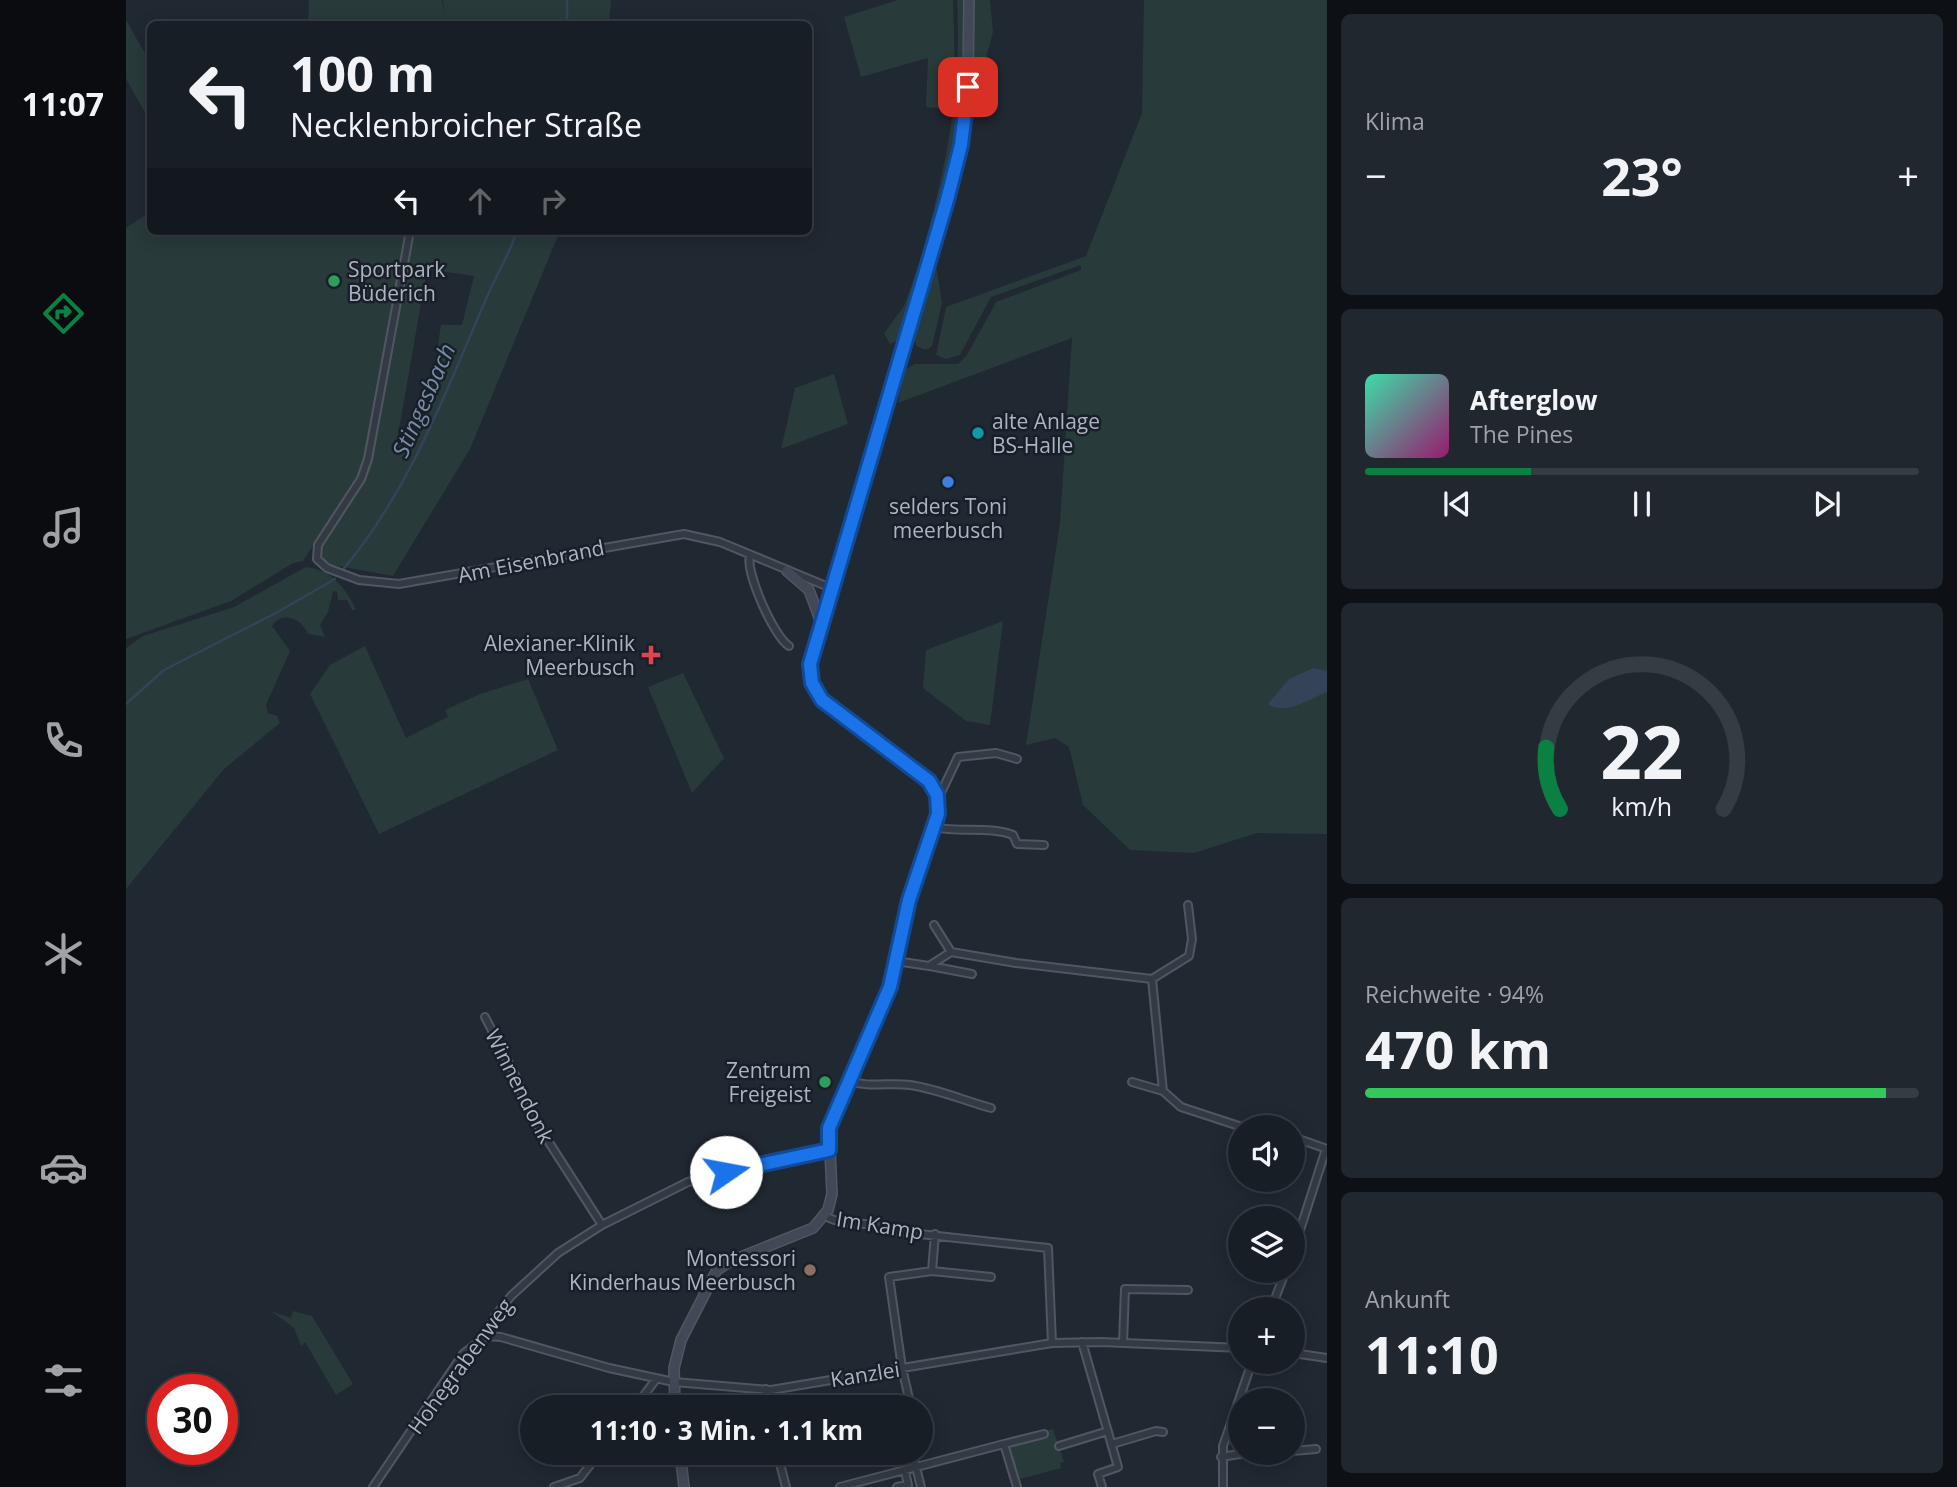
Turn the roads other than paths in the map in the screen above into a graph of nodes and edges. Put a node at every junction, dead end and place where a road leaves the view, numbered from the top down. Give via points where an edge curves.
1 (969, 0) edge
2 (409, 235) edge
3 (750, 555) junction
4 (787, 571) junction
5 (831, 587) junction
6 (821, 622) junction
7 (789, 646) dead end
8 (1017, 760) dead end
9 (938, 799) junction
10 (934, 827) junction
11 (1044, 845) dead end
12 (1188, 905) dead end
13 (934, 925) dead end
14 (951, 952) junction
15 (896, 961) junction
16 (929, 966) junction
17 (972, 974) dead end
18 (1152, 979) junction
19 (485, 1017) dead end
20 (849, 1081) junction
21 (1132, 1082) dead end
22 (1163, 1091) junction
23 (992, 1108) dead end
24 (1228, 1122) edge
25 (1305, 1141) edge
26 (1326, 1149) edge
27 (829, 1150) junction
28 (1305, 1215) edge
29 (825, 1216) junction
30 (602, 1225) junction
31 (935, 1234) junction
32 (932, 1271) junction
33 (991, 1278) dead end
34 (1188, 1290) dead end
35 (486, 1336) junction
36 (1082, 1342) junction
37 (1052, 1343) junction
38 (1123, 1343) junction
39 (1228, 1347) edge
40 (1305, 1355) edge
41 (1327, 1358) edge
42 (902, 1368) junction
43 (1247, 1374) edge
44 (657, 1378) junction
45 (674, 1382) junction
46 (765, 1390) junction
47 (644, 1395) edge
48 (675, 1395) edge
49 (765, 1395) edge
50 (908, 1395) edge
51 (1108, 1431) junction
52 (1163, 1432) dead end
53 (1044, 1434) dead end
54 (1004, 1444) junction
55 (1112, 1444) junction
56 (1059, 1446) dead end
57 (1316, 1449) dead end
58 (1305, 1450) edge
59 (1228, 1456) edge
60 (1221, 1457) junction
61 (590, 1465) edge
62 (681, 1465) edge
63 (779, 1465) edge
64 (915, 1465) edge
65 (916, 1469) junction
66 (905, 1471) junction
67 (783, 1486) edge
68 (373, 1487) edge
69 (554, 1487) edge
70 (684, 1487) edge
71 (840, 1487) edge
72 (897, 1487) edge
73 (921, 1487) edge
74 (1017, 1487) edge
75 (1102, 1487) edge
76 (1223, 1487) edge

1 - 5 main road via 968,87 954,173
2 - 3 street, Am Eisenbrand via 366,467 321,539 316,557 321,564 348,577 398,584 677,534 708,538
3 - 4 street, Am Eisenbrand
3 - 7 street via 748,568 770,620 778,637
4 - 5 street, Am Eisenbrand
4 - 6 main road via 809,590
5 - 6 main road
6 - 9 main road via 810,664 818,695 926,778
8 - 9 street via 996,753 958,757
9 - 10 main road
10 - 11 street via 1004,832 1013,835 1017,844
10 - 15 main road
12 - 18 street via 1192,939 1188,956
13 - 14 street
14 - 16 street
14 - 18 street
15 - 16 street
15 - 20 main road via 884,1007
16 - 17 street
18 - 22 street
19 - 30 street, Winnendonk via 519,1081 525,1105
20 - 23 street via 923,1087
20 - 27 main road via 829,1128
21 - 22 street
22 - 24 street via 1181,1107
25 - 26 street
26 - 28 street
27 - 29 main road via 832,1194
27 - 30 street, Hohegrabenweg via 688,1182
29 - 31 street, Im Kamp via 841,1223
29 - 45 main road via 813,1228 717,1270 681,1340
30 - 35 street, Hohegrabenweg via 533,1274 495,1315
31 - 32 street, Im Kamp
31 - 37 street, Im Kamp via 1048,1248
32 - 33 street, Im Kamp
32 - 42 street via 889,1277
34 - 38 street via 1125,1289
35 - 44 street, Kanzlei
35 - 68 street, Hohegrabenweg via 463,1354
36 - 37 street, Kanzlei
36 - 38 street, Kanzlei
36 - 51 street
37 - 42 street, Kanzlei
38 - 39 street, Kanzlei
40 - 41 street
42 - 46 street, Kanzlei
42 - 50 street
43 - 60 street
44 - 45 street, Kanzlei
44 - 47 street
45 - 46 street, Kanzlei
45 - 48 main road
46 - 49 street
51 - 55 street
51 - 56 street
52 - 55 street
53 - 54 street
54 - 65 street
54 - 74 street
55 - 75 street via 1118,1466 1098,1474
57 - 58 street
59 - 60 street
60 - 76 street
61 - 69 street via 580,1478
62 - 70 main road
63 - 67 street
64 - 65 street
65 - 66 street
65 - 73 street
66 - 71 street
66 - 72 street via 908,1485

